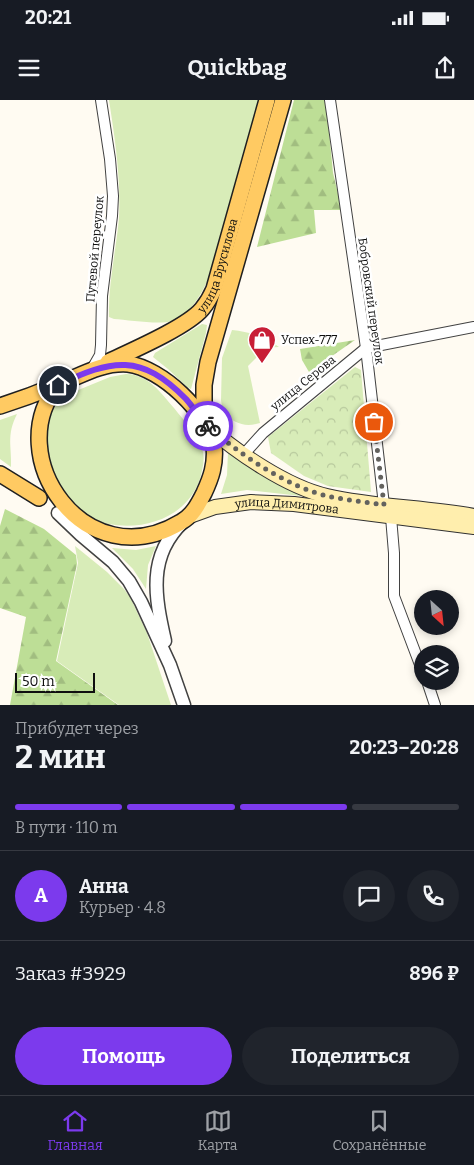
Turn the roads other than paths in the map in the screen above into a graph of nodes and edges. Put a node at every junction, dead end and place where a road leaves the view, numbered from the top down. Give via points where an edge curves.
1 (100, 100) edge
2 (267, 100) edge
3 (283, 100) edge
4 (330, 100) edge
5 (474, 327) edge
6 (366, 348) junction
7 (92, 369) junction
8 (58, 385) junction
9 (0, 406) edge
10 (26, 421) dead end
11 (205, 423) junction
12 (244, 454) junction
13 (26, 470) dead end
14 (0, 474) edge
15 (46, 502) junction
16 (388, 511) junction
17 (58, 512) junction
18 (474, 516) edge
19 (188, 518) junction
20 (474, 527) edge
21 (414, 649) edge
22 (170, 665) junction
23 (430, 690) edge
24 (184, 705) edge
25 (435, 705) edge

1 - 7 street, Путевой переулок via 113,196 102,296 102,345
2 - 7 main road, улица Брусилова via 208,301 186,322
3 - 11 main road, улица Брусилова via 208,362 204,385
4 - 6 street, Бобровский переулок
5 - 6 street, улица Серова
6 - 12 street, улица Серова via 263,433
6 - 16 street, Бобровский переулок
7 - 8 main road, улица Димитрова
7 - 11 main road, улица Димитрова via 118,364 149,370 180,394
8 - 9 main road, улица Димитрова
8 - 10 main road, улица Димитрова via 42,398
11 - 12 main road, улица Димитрова
11 - 19 main road, улица Димитрова via 214,446 214,470
12 - 16 main road, улица Димитрова via 300,487
13 - 15 main road, улица Димитрова via 33,486
14 - 15 main road, улица Димитрова
15 - 17 main road, улица Димитрова
16 - 18 main road, улица Димитрова via 425,508
16 - 19 main road, улица Димитрова via 251,502 215,507
16 - 20 main road, улица Димитрова
16 - 21 street, Бобровский переулок via 394,553 394,596
17 - 19 main road, улица Димитрова via 87,530 120,537 153,534
17 - 22 street via 123,573 141,602
19 - 22 street via 167,541 156,579 157,604
22 - 24 street
23 - 25 street

